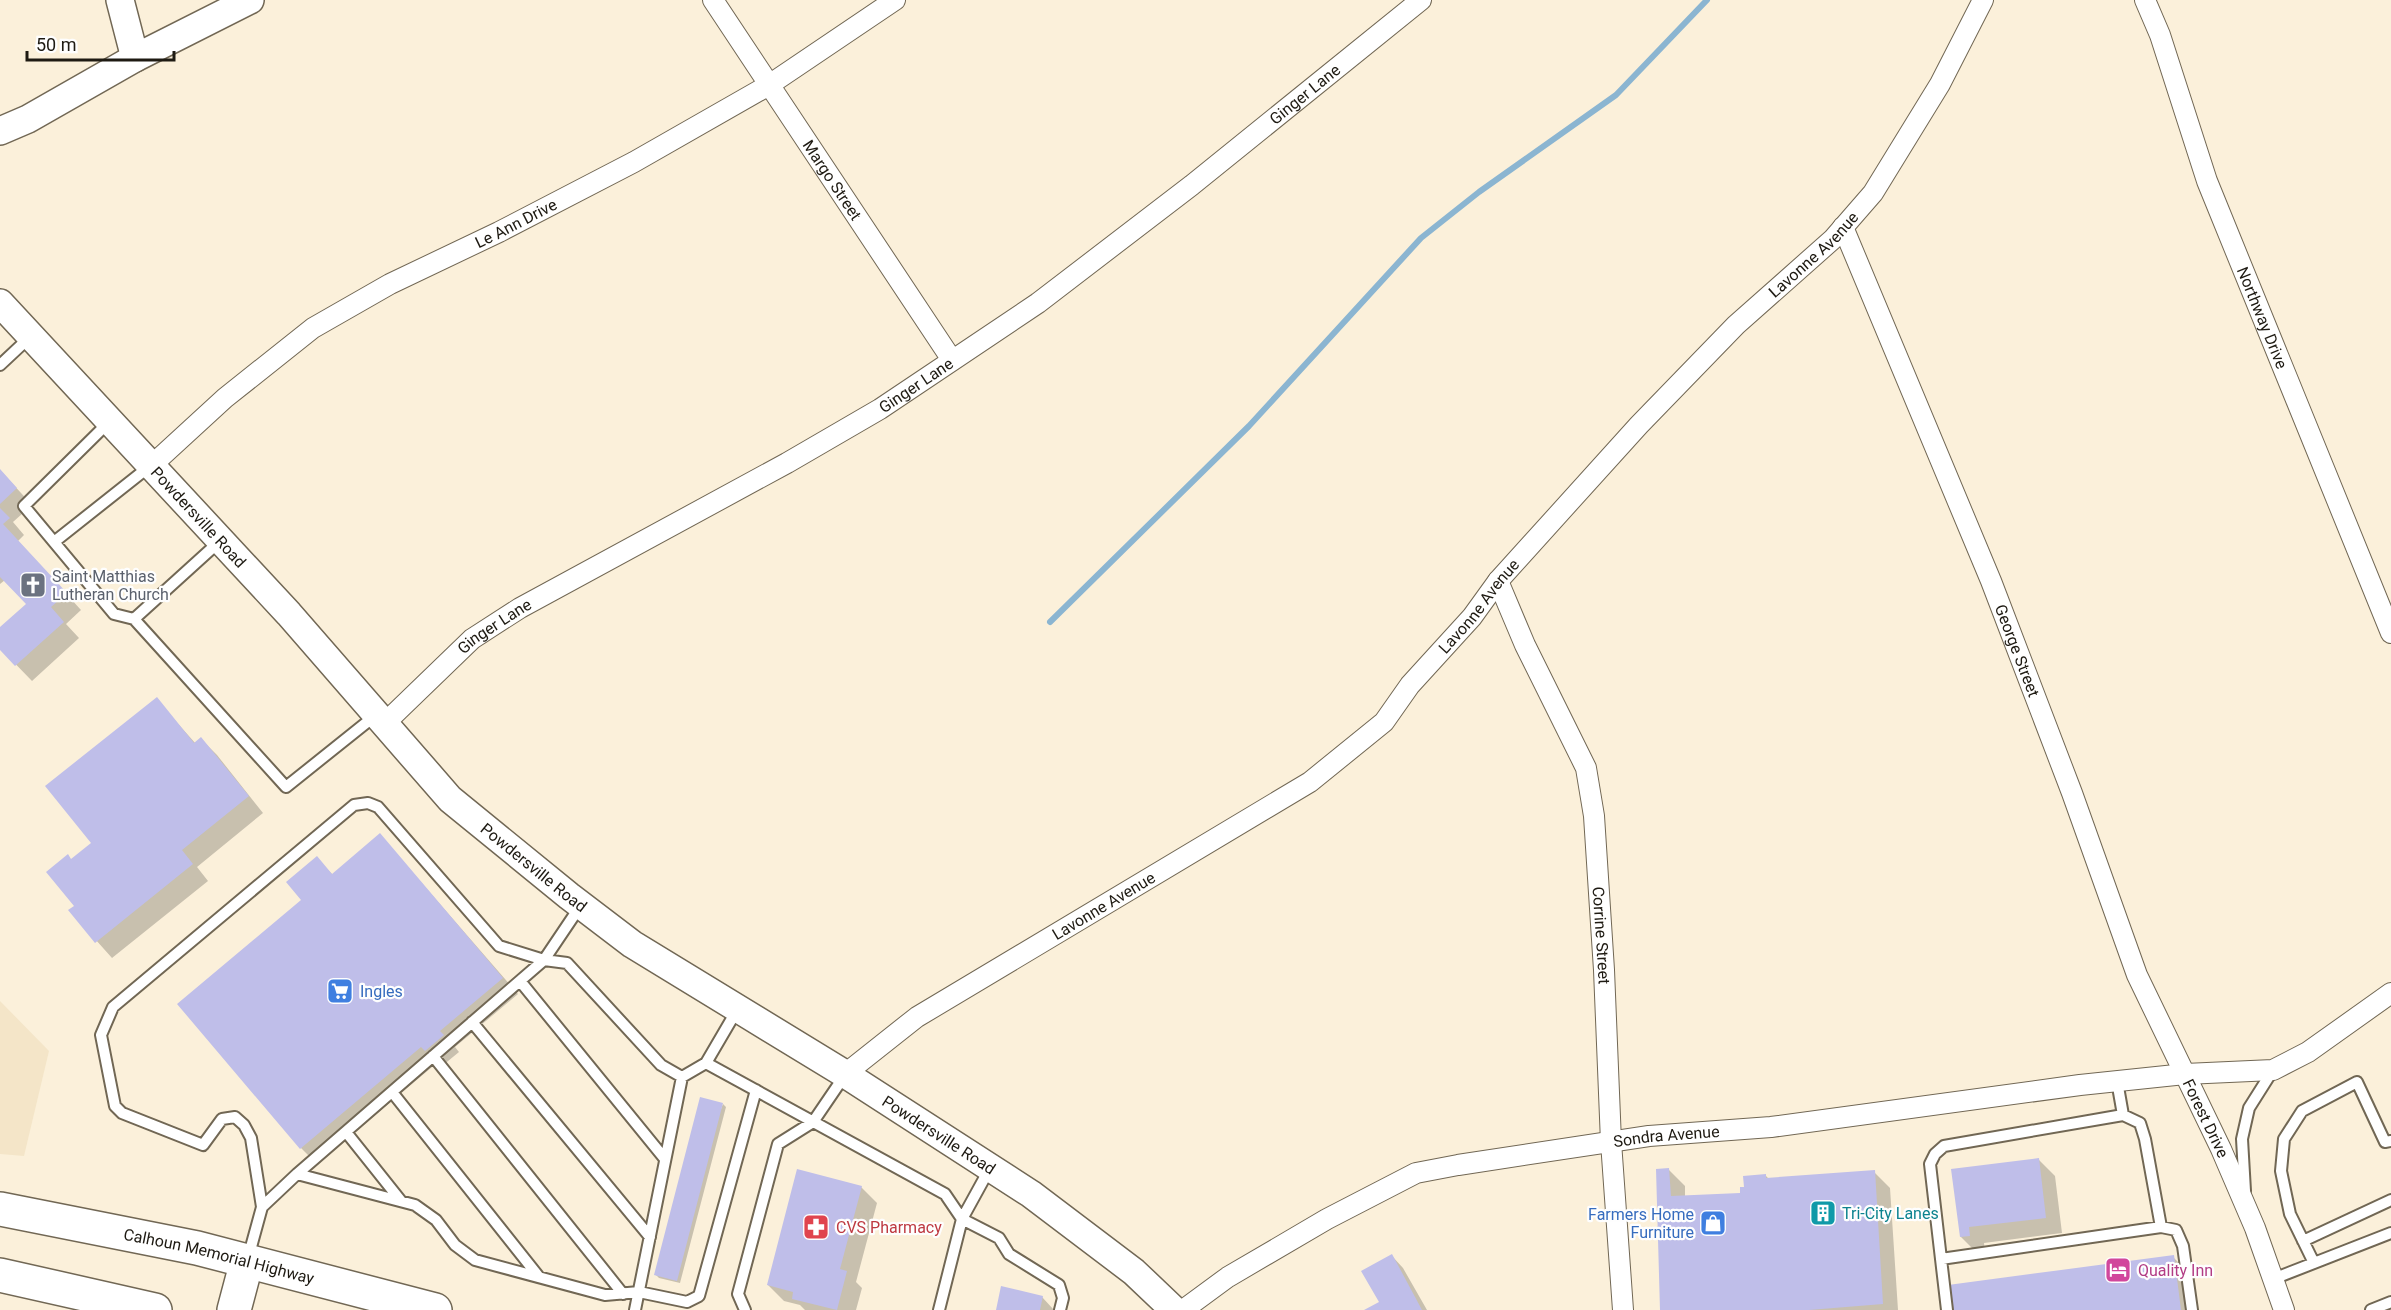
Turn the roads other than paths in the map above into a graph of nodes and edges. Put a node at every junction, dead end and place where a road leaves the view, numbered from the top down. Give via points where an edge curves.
1 (120, 0) edge
2 (250, 0) edge
3 (713, 0) edge
4 (895, 0) edge
5 (1421, 0) edge
6 (1983, 0) edge
7 (2145, 0) edge
8 (135, 58) junction
9 (769, 85) junction
10 (0, 131) edge
11 (1843, 227) junction
12 (0, 303) edge
13 (32, 336) junction
14 (952, 360) junction
15 (0, 365) edge
16 (110, 421) junction
17 (152, 465) junction
18 (221, 540) junction
19 (54, 542) junction
20 (1498, 581) junction
21 (134, 619) junction
22 (2391, 633) edge
23 (380, 719) junction
24 (581, 905) junction
25 (544, 960) junction
26 (520, 981) junction
27 (2391, 993) edge
28 (736, 1010) junction
29 (472, 1022) junction
30 (433, 1056) junction
31 (706, 1063) junction
32 (2273, 1070) junction
33 (845, 1074) junction
34 (2185, 1074) junction
35 (682, 1077) junction
36 (2117, 1081) junction
37 (756, 1090) junction
38 (392, 1092) junction
39 (2122, 1115) junction
40 (813, 1122) junction
41 (346, 1132) junction
42 (2391, 1141) edge
43 (1611, 1142) junction
44 (665, 1159) junction
45 (990, 1168) junction
46 (297, 1174) junction
47 (2391, 1200) edge
48 (401, 1201) junction
49 (2246, 1206) junction
50 (262, 1207) junction
51 (0, 1209) edge
52 (962, 1219) junction
53 (2161, 1227) junction
54 (2391, 1233) edge
55 (650, 1237) junction
56 (2303, 1241) junction
57 (1941, 1259) junction
58 (247, 1261) junction
59 (2314, 1263) junction
60 (0, 1275) edge
61 (539, 1277) junction
62 (2273, 1279) junction
63 (639, 1292) junction
64 (623, 1294) junction
65 (2391, 1302) edge
66 (155, 1310) edge
67 (234, 1310) edge
68 (435, 1310) edge
69 (635, 1310) edge
70 (745, 1310) edge
71 (939, 1310) edge
72 (1060, 1310) edge
73 (1174, 1310) edge
74 (1183, 1310) edge
75 (1623, 1310) edge
76 (1947, 1310) edge
77 (2192, 1310) edge
78 (2284, 1310) edge
79 (2371, 1310) edge

1 - 8 street
2 - 8 street
3 - 9 street, Margo Street
4 - 9 street, Le Ann Drive
5 - 14 street, Ginger Lane via 1047,297
6 - 11 street, Lavonne Avenue via 1940,84 1873,193
7 - 22 street, Northway Drive via 2207,181
8 - 10 street
9 - 14 street, Margo Street
9 - 17 street, Le Ann Drive via 634,162 390,284 313,328 225,398
11 - 20 street, Lavonne Avenue via 1736,325
11 - 34 street, George Street via 1991,581 2137,975
12 - 13 street, Powdersville Road
13 - 15 lane
13 - 16 street, Powdersville Road
14 - 23 street, Ginger Lane via 880,409 787,463 491,626
16 - 17 street, Powdersville Road
16 - 19 lane via 24,507
17 - 18 street, Powdersville Road
17 - 19 lane
18 - 21 lane
18 - 23 street, Powdersville Road
19 - 21 lane via 114,614
20 - 33 street, Lavonne Avenue via 1472,617 1410,685 1384,722 1310,782 917,1017
20 - 43 street, Corrine Street via 1586,768 1596,840
21 - 23 lane via 286,787
23 - 24 street, Powdersville Road via 450,799
24 - 25 lane
24 - 28 street, Powdersville Road via 632,944
25 - 26 lane
25 - 35 lane via 567,963 661,1065
25 - 50 lane via 499,946 378,807 368,803 354,805 113,1007 101,1035 115,1106 122,1113 203,1145 222,1119 235,1117 251,1138
26 - 29 lane
26 - 44 lane
27 - 32 street, Forest Drive via 2308,1052
28 - 31 lane
28 - 33 street, Powdersville Road
29 - 30 lane
29 - 55 lane
30 - 38 lane
30 - 64 lane
31 - 35 lane
31 - 37 lane
32 - 34 street, Forest Drive
32 - 49 lane via 2249,1108 2242,1138
33 - 40 lane
33 - 45 street, Powdersville Road
34 - 36 street, Sondra Avenue
34 - 49 street, Forest Drive
35 - 44 lane
36 - 39 lane
36 - 43 street, Sondra Avenue via 1771,1127
37 - 40 lane
37 - 63 lane via 699,1296 687,1302
38 - 41 lane
38 - 61 lane
39 - 53 lane via 2140,1123
39 - 57 lane via 1944,1146 1930,1164
40 - 52 lane via 945,1194
40 - 70 lane via 778,1144 738,1294
41 - 46 lane
41 - 48 lane
42 - 56 lane via 2385,1142 2357,1082 2302,1111 2284,1139 2281,1171 2290,1214
43 - 74 street, Sondra Avenue via 1416,1173 1228,1277
43 - 75 street, Corrine Street
44 - 55 lane
45 - 52 lane
45 - 73 street, Powdersville Road via 1134,1272
46 - 48 lane
46 - 50 lane
47 - 56 lane
48 - 61 lane via 415,1205 436,1220 455,1245 475,1260
49 - 62 street, Forest Drive
50 - 58 lane
51 - 58 highway, Calhoun Memorial Highway
52 - 71 lane
52 - 72 lane via 999,1238 1009,1254 1059,1285 1064,1298
53 - 57 lane
53 - 77 lane via 2176,1230 2183,1246
54 - 59 lane
55 - 63 lane
56 - 59 lane
57 - 76 lane
58 - 67 highway
58 - 68 highway, Calhoun Memorial Highway
59 - 62 lane
60 - 66 highway
61 - 64 lane via 605,1296
62 - 78 street, Forest Drive
63 - 64 lane
63 - 69 lane
65 - 79 lane

